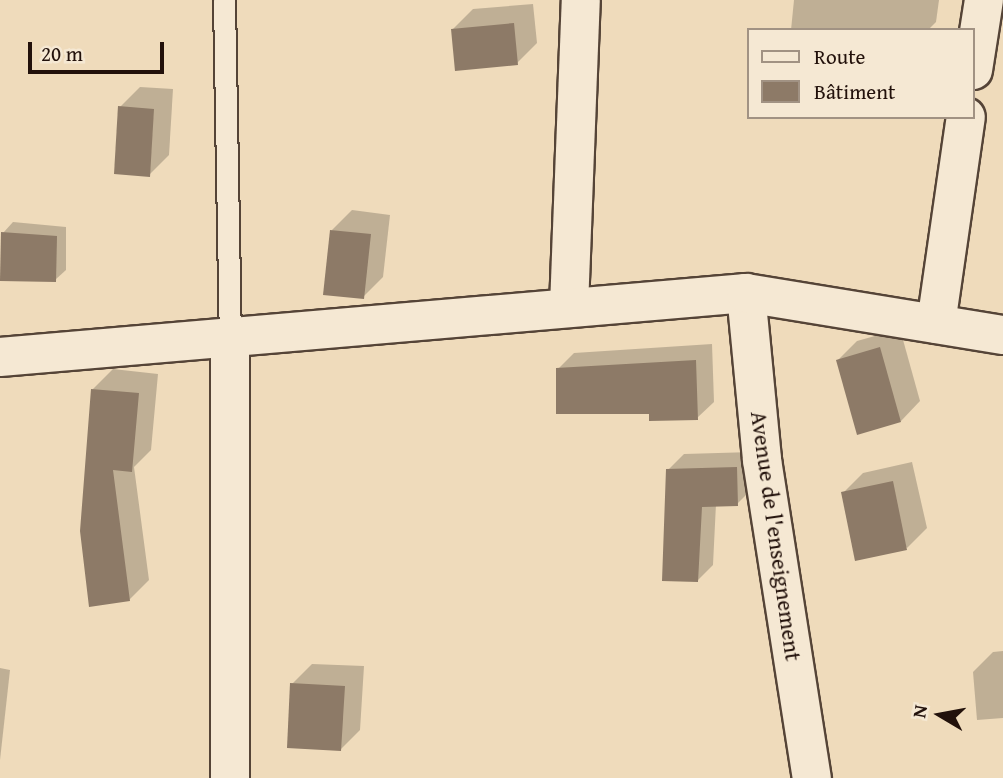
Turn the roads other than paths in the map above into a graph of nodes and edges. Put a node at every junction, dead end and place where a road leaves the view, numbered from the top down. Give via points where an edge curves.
1 (224, 0) edge
2 (581, 0) edge
3 (984, 0) edge
4 (975, 57) edge
5 (966, 119) edge
6 (746, 293) junction
7 (569, 307) junction
8 (936, 324) junction
9 (1003, 335) edge
10 (230, 337) junction
11 (0, 357) edge
12 (230, 778) edge
13 (812, 778) edge

1 - 10 lane
2 - 7 street
3 - 4 street
5 - 8 street
6 - 7 street
6 - 8 street
6 - 13 street, Avenue de l'enseignement via 762,460
7 - 10 street
8 - 9 street
10 - 11 street
10 - 12 street

